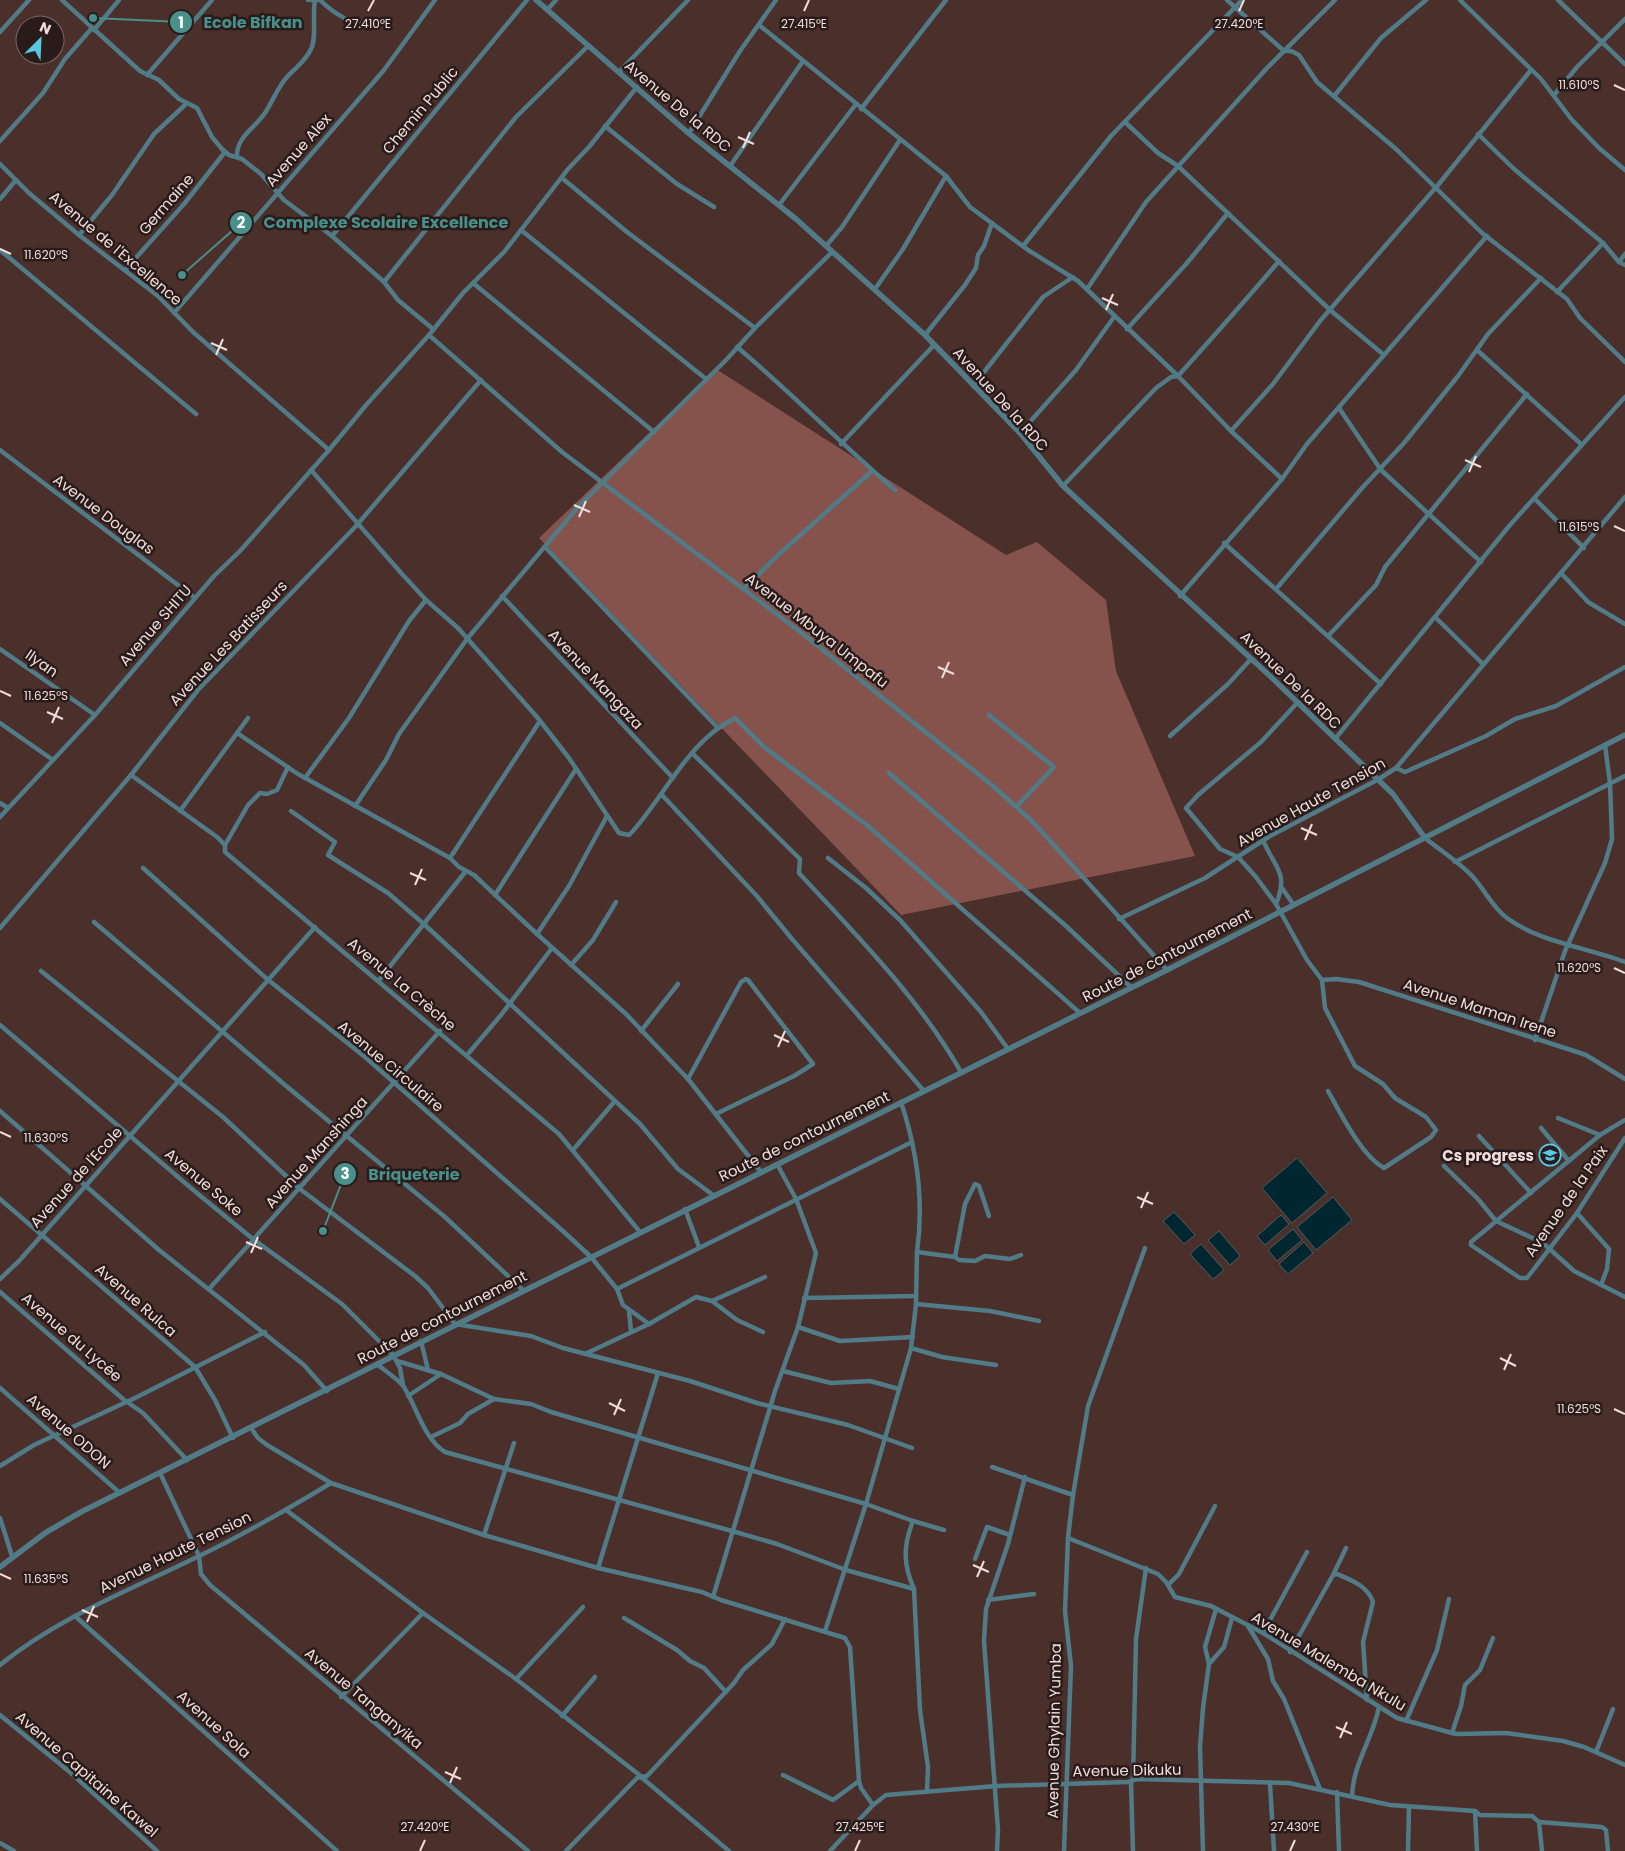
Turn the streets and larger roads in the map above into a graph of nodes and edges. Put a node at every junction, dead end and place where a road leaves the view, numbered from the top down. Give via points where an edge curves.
1 (29, 0) edge
2 (62, 0) edge
3 (119, 0) edge
4 (212, 0) edge
5 (308, 0) edge
6 (315, 0) edge
7 (435, 0) edge
8 (527, 0) edge
9 (536, 0) edge
10 (556, 0) edge
11 (688, 0) edge
12 (776, 0) edge
13 (946, 0) edge
14 (1227, 0) edge
15 (1242, 0) edge
16 (1335, 0) edge
17 (1426, 0) edge
18 (1460, 0) edge
19 (1558, 0) edge
20 (1235, 7) junction
21 (548, 9) junction
22 (1625, 18) edge
23 (372, 24) dead end
24 (759, 25) junction
25 (93, 29) junction
26 (0, 32) edge
27 (1603, 42) junction
28 (588, 46) junction
29 (1284, 51) junction
30 (803, 60) junction
31 (1625, 64) edge
32 (1531, 70) junction
33 (619, 72) junction
34 (147, 75) junction
35 (637, 87) junction
36 (1335, 95) dead end
37 (1554, 95) junction
38 (187, 103) junction
39 (856, 104) junction
40 (861, 109) junction
41 (1125, 122) junction
42 (605, 126) junction
43 (689, 133) junction
44 (1478, 134) junction
45 (900, 140) junction
46 (0, 141) edge
47 (226, 152) junction
48 (237, 157) junction
49 (0, 164) edge
50 (730, 166) junction
51 (1178, 166) junction
52 (1625, 170) edge
53 (946, 176) junction
54 (562, 178) junction
55 (16, 180) junction
56 (1435, 188) junction
57 (278, 192) junction
58 (0, 199) edge
59 (779, 205) junction
60 (714, 208) dead end
61 (1228, 213) junction
62 (992, 223) junction
63 (520, 230) junction
64 (79, 235) junction
65 (332, 236) junction
66 (1487, 236) junction
67 (1603, 242) junction
68 (826, 246) junction
69 (1023, 246) junction
70 (0, 250) edge
71 (832, 252) junction
72 (1625, 254) edge
73 (1279, 261) junction
74 (1619, 262) junction
75 (1625, 265) edge
76 (125, 270) junction
77 (1073, 277) junction
78 (1541, 278) junction
79 (384, 282) junction
80 (473, 283) junction
81 (875, 289) junction
82 (1086, 289) junction
83 (1557, 292) junction
84 (1330, 310) junction
85 (174, 312) junction
86 (1114, 317) junction
87 (755, 328) junction
88 (433, 329) junction
89 (1127, 329) junction
90 (429, 335) junction
91 (925, 335) junction
92 (934, 345) junction
93 (737, 347) junction
94 (1477, 350) junction
95 (1384, 355) junction
96 (1625, 362) edge
97 (1178, 376) junction
98 (706, 379) junction
99 (481, 380) junction
100 (973, 386) junction
101 (1528, 394) junction
102 (1625, 397) edge
103 (1339, 408) junction
104 (196, 414) dead end
105 (1230, 431) junction
106 (654, 432) junction
107 (1020, 433) junction
108 (841, 444) junction
109 (1581, 444) junction
110 (0, 450) edge
111 (329, 450) junction
112 (311, 470) junction
113 (1381, 470) junction
114 (872, 471) junction
115 (1282, 479) junction
116 (604, 482) junction
117 (1063, 486) junction
118 (895, 490) dead end
119 (1625, 498) edge
120 (1535, 499) junction
121 (1429, 514) junction
122 (358, 524) junction
123 (1224, 543) junction
124 (545, 547) junction
125 (1584, 548) junction
126 (1481, 562) junction
127 (1561, 573) junction
128 (744, 589) junction
129 (1276, 589) junction
130 (502, 596) junction
131 (1180, 596) junction
132 (195, 598) junction
133 (426, 600) junction
134 (1436, 618) junction
135 (1625, 624) edge
136 (1329, 635) junction
137 (467, 639) junction
138 (0, 649) edge
139 (1251, 659) junction
140 (1483, 664) junction
141 (1625, 667) edge
142 (1381, 684) junction
143 (1298, 702) junction
144 (95, 715) junction
145 (990, 715) dead end
146 (248, 718) dead end
147 (540, 721) junction
148 (0, 723) edge
149 (718, 728) junction
150 (237, 733) junction
151 (1625, 735) edge
152 (1170, 736) dead end
153 (1335, 739) junction
154 (1605, 745) junction
155 (692, 753) junction
156 (53, 760) junction
157 (288, 768) junction
158 (1396, 768) junction
159 (576, 769) junction
160 (889, 773) dead end
161 (131, 775) junction
162 (1625, 776) edge
163 (305, 778) junction
164 (673, 778) junction
165 (1377, 780) junction
166 (1610, 783) junction
167 (662, 795) junction
168 (0, 803) edge
169 (355, 806) junction
170 (1017, 806) junction
171 (8, 808) junction
172 (180, 811) junction
173 (291, 811) dead end
174 (607, 816) junction
175 (0, 817) edge
176 (1425, 838) junction
177 (1263, 840) junction
178 (225, 845) junction
179 (1238, 857) junction
180 (450, 858) junction
181 (828, 858) dead end
182 (1455, 862) junction
183 (143, 868) dead end
184 (466, 871) junction
185 (1282, 888) junction
186 (496, 895) junction
187 (616, 902) dead end
188 (1276, 904) junction
189 (1293, 904) junction
190 (1280, 911) junction
191 (1119, 919) junction
192 (94, 922) dead end
193 (423, 923) junction
194 (315, 927) junction
195 (0, 928) edge
196 (537, 934) junction
197 (1568, 946) junction
198 (552, 948) junction
199 (1625, 962) edge
200 (571, 965) junction
201 (40, 970) dead end
202 (1167, 970) junction
203 (267, 979) junction
204 (379, 980) junction
205 (1322, 980) junction
206 (678, 984) dead end
207 (1131, 987) junction
208 (510, 1004) junction
209 (1080, 1013) junction
210 (0, 1025) edge
211 (222, 1030) junction
212 (440, 1031) junction
213 (641, 1031) junction
214 (1535, 1040) junction
215 (1008, 1049) junction
216 (467, 1055) junction
217 (961, 1072) junction
218 (688, 1079) junction
219 (1625, 1079) edge
220 (178, 1082) junction
221 (394, 1084) junction
222 (924, 1091) junction
223 (1328, 1091) dead end
224 (615, 1101) junction
225 (901, 1102) junction
226 (0, 1111) edge
227 (716, 1114) junction
228 (1558, 1118) dead end
229 (1625, 1120) edge
230 (1541, 1128) dead end
231 (1600, 1135) junction
232 (130, 1136) junction
233 (347, 1136) junction
234 (1479, 1136) dead end
235 (1625, 1138) edge
236 (912, 1142) junction
237 (573, 1150) junction
238 (1569, 1161) junction
239 (777, 1164) junction
240 (1444, 1166) dead end
241 (761, 1172) junction
242 (85, 1185) junction
243 (300, 1188) junction
244 (1531, 1193) junction
245 (713, 1195) junction
246 (796, 1198) junction
247 (0, 1199) edge
248 (685, 1209) junction
249 (1577, 1213) junction
250 (989, 1216) dead end
251 (1496, 1221) junction
252 (640, 1232) junction
253 (42, 1235) junction
254 (253, 1239) junction
255 (699, 1247) junction
256 (1145, 1248) dead end
257 (1550, 1248) junction
258 (917, 1252) junction
259 (1021, 1255) dead end
260 (591, 1257) junction
261 (955, 1257) junction
262 (765, 1277) dead end
263 (0, 1279) edge
264 (1602, 1285) junction
265 (208, 1288) junction
266 (616, 1289) junction
267 (523, 1290) junction
268 (0, 1292) edge
269 (916, 1296) junction
270 (1625, 1296) edge
271 (804, 1298) junction
272 (712, 1301) junction
273 (916, 1304) junction
274 (629, 1311) junction
275 (1039, 1321) dead end
276 (455, 1324) junction
277 (649, 1324) junction
278 (798, 1327) junction
279 (631, 1331) junction
280 (265, 1332) junction
281 (764, 1332) dead end
282 (914, 1337) junction
283 (421, 1341) junction
284 (911, 1348) junction
285 (586, 1353) junction
286 (393, 1355) junction
287 (397, 1361) junction
288 (377, 1364) junction
289 (996, 1365) dead end
290 (195, 1367) junction
291 (428, 1370) junction
292 (783, 1371) junction
293 (658, 1373) junction
294 (441, 1374) junction
295 (403, 1385) junction
296 (0, 1388) edge
297 (899, 1389) junction
298 (327, 1391) junction
299 (408, 1396) junction
300 (494, 1400) junction
301 (127, 1402) junction
302 (771, 1406) junction
303 (251, 1428) junction
304 (55, 1435) junction
305 (638, 1437) junction
306 (233, 1438) junction
307 (431, 1438) junction
308 (886, 1439) junction
309 (514, 1443) dead end
310 (912, 1448) dead end
311 (187, 1460) junction
312 (0, 1466) edge
313 (992, 1467) dead end
314 (505, 1470) junction
315 (750, 1471) junction
316 (160, 1473) junction
317 (1025, 1477) junction
318 (331, 1483) junction
319 (120, 1493) junction
320 (1074, 1494) junction
321 (619, 1501) junction
322 (866, 1504) junction
323 (1215, 1506) dead end
324 (286, 1510) junction
325 (0, 1518) edge
326 (913, 1521) junction
327 (944, 1530) dead end
328 (732, 1531) junction
329 (484, 1535) junction
330 (1010, 1535) junction
331 (1068, 1538) junction
332 (1346, 1548) dead end
333 (1308, 1552) dead end
334 (12, 1556) junction
335 (199, 1556) junction
336 (975, 1559) dead end
337 (0, 1567) edge
338 (598, 1568) junction
339 (1146, 1568) junction
340 (846, 1570) junction
341 (1333, 1575) junction
342 (1168, 1585) junction
343 (914, 1589) junction
344 (1034, 1594) dead end
345 (713, 1597) junction
346 (1449, 1599) dead end
347 (988, 1600) junction
348 (583, 1607) dead end
349 (1216, 1608) junction
350 (422, 1613) junction
351 (75, 1616) junction
352 (624, 1618) dead end
353 (1232, 1618) junction
354 (785, 1619) junction
355 (1248, 1626) junction
356 (825, 1631) junction
357 (1263, 1633) junction
358 (1493, 1638) dead end
359 (1290, 1652) junction
360 (1209, 1664) junction
361 (0, 1665) edge
362 (595, 1676) dead end
363 (516, 1679) junction
364 (726, 1692) junction
365 (342, 1696) junction
366 (1367, 1700) junction
367 (1380, 1707) junction
368 (1613, 1709) dead end
369 (0, 1716) edge
370 (562, 1716) junction
371 (1406, 1721) junction
372 (1452, 1733) junction
373 (1596, 1752) junction
374 (1625, 1765) edge
375 (783, 1776) dead end
376 (642, 1777) junction
377 (859, 1781) junction
378 (1132, 1781) junction
379 (1200, 1781) junction
380 (1066, 1784) junction
381 (1270, 1784) junction
382 (996, 1786) junction
383 (1320, 1789) junction
384 (927, 1792) junction
385 (1337, 1792) junction
386 (1352, 1796) junction
387 (873, 1805) junction
388 (1409, 1807) junction
389 (1475, 1811) junction
390 (1539, 1822) junction
391 (0, 1843) edge
392 (14, 1851) edge
393 (157, 1851) edge
394 (337, 1851) edge
395 (528, 1851) edge
396 (566, 1851) edge
397 (730, 1851) edge
398 (830, 1851) edge
399 (996, 1851) edge
400 (1064, 1851) edge
401 (1133, 1851) edge
402 (1203, 1851) edge
403 (1274, 1851) edge
404 (1339, 1851) edge
405 (1408, 1851) edge
406 (1477, 1851) edge
407 (1542, 1851) edge
408 (1608, 1851) edge

1 - 26 street
2 - 25 street
3 - 25 street
4 - 34 street
5 - 6 street
6 - 23 street via 320,0 334,14
6 - 48 street via 311,50 304,63 276,91 264,115 247,132
7 - 57 street, Avenue Alex via 384,70
8 - 65 street, Chemin Public
9 - 21 street, Avenue De la RDC
10 - 21 street
11 - 33 street
12 - 24 street
13 - 40 street
14 - 20 street
15 - 20 street
16 - 29 street
17 - 36 street via 1381,38
18 - 32 street
19 - 27 street
20 - 29 street
20 - 41 street
21 - 28 street, Avenue De la RDC
22 - 27 street
24 - 30 street
24 - 43 street
25 - 34 street
25 - 46 street
27 - 31 street
27 - 37 street
28 - 33 street, Avenue De la RDC
28 - 79 street via 516,117
29 - 51 street
29 - 56 street via 1299,55 1317,82 1396,149
30 - 39 street
30 - 50 street
32 - 37 street
32 - 44 street
33 - 35 street, Avenue De la RDC
34 - 38 street via 159,80
35 - 42 street, Avenue SHITU
35 - 43 street, Avenue De la RDC
37 - 52 street via 1584,132
38 - 47 street via 200,112 212,137
38 - 64 street via 154,134 112,195
39 - 40 street
39 - 59 street
40 - 45 street
41 - 51 street via 1158,153
41 - 69 street
42 - 54 street, Avenue SHITU
42 - 60 street via 676,184
43 - 50 street, Avenue De la RDC
44 - 56 street
44 - 67 street via 1544,195
45 - 53 street
45 - 68 street
47 - 48 street
47 - 76 street, Germaine
48 - 57 street via 261,174
49 - 55 street, Avenue de l'Excellence
50 - 59 street, Avenue De la RDC
51 - 61 street
51 - 82 street via 1146,202
53 - 62 street via 964,201
53 - 81 street
54 - 63 street, Avenue SHITU
54 - 87 street
55 - 58 street
55 - 64 street, Avenue de l'Excellence
56 - 66 street
56 - 84 street
57 - 65 street
57 - 85 street, Avenue Alex
59 - 68 street, Avenue De la RDC
61 - 73 street
61 - 89 street
62 - 69 street
62 - 91 street via 976,268 966,285
63 - 80 street, Avenue SHITU via 504,252
63 - 98 street
64 - 76 street, Avenue de l'Excellence
65 - 79 street
66 - 78 street
66 - 95 street
67 - 74 street
67 - 83 street
68 - 71 street, Avenue De la RDC
69 - 77 street
70 - 104 street
71 - 81 street, Avenue De la RDC
71 - 87 street
72 - 74 street
73 - 84 street
73 - 97 street
74 - 75 street
76 - 85 street, Avenue de l'Excellence
77 - 82 street
77 - 100 street via 1043,297
78 - 83 street
78 - 94 street
79 - 88 street via 398,300
80 - 88 street, Avenue SHITU
80 - 106 street
81 - 91 street, Avenue De la RDC
82 - 86 street
83 - 96 street
84 - 95 street
84 - 105 street via 1273,384
85 - 111 street, Avenue de l'Excellence
86 - 89 street
86 - 107 street via 1076,370
87 - 93 street
88 - 90 street, Avenue SHITU
89 - 97 street
90 - 99 street, Avenue Mbuya Umpafu
90 - 111 street, Avenue SHITU
91 - 92 street, Avenue De la RDC
92 - 100 street, Avenue De la RDC
92 - 108 street
93 - 98 street
93 - 108 street via 786,388
94 - 101 street
94 - 113 street
95 - 103 street
97 - 105 street
97 - 117 street via 1156,388
98 - 106 street
99 - 116 street, Avenue Mbuya Umpafu via 562,452
99 - 122 street, Avenue Les Batisseurs
100 - 107 street, Avenue De la RDC
101 - 109 street
101 - 121 street
102 - 109 street
103 - 113 street
103 - 115 street
105 - 115 street
106 - 116 street
107 - 117 street, Avenue De la RDC
108 - 114 street
109 - 120 street
110 - 132 street, Avenue Douglas
111 - 112 street, Avenue SHITU
112 - 122 street
112 - 132 street, Avenue SHITU
113 - 121 street
113 - 129 street
114 - 118 street
114 - 128 street
115 - 123 street
116 - 124 street
116 - 128 street, Avenue Mbuya Umpafu
117 - 131 street, Avenue De la RDC
119 - 125 street
120 - 125 street
120 - 126 street
121 - 126 street
121 - 136 street via 1385,567 1376,585
122 - 133 street
122 - 161 street, Avenue Les Batisseurs via 198,690
123 - 129 street
123 - 131 street
124 - 130 street
124 - 149 street
125 - 127 street
126 - 134 street
127 - 135 street via 1588,602
127 - 140 street
128 - 170 street, Avenue Mbuya Umpafu via 874,689
129 - 136 street
130 - 137 street
130 - 164 street, Avenue Mangaza
131 - 139 street, Avenue De la RDC
132 - 144 street, Avenue SHITU
133 - 137 street
133 - 163 street via 409,621 349,718
134 - 140 street
134 - 142 street
136 - 142 street
137 - 147 street
137 - 169 street via 409,720
138 - 144 street, Ilyan
139 - 143 street, Avenue De la RDC
139 - 152 street
140 - 158 street
141 - 158 street, Avenue Haute Tension via 1556,706 1515,719 1486,736 1405,772
142 - 153 street
143 - 153 street, Avenue De la RDC
143 - 179 street via 1261,742 1186,806 1220,849
144 - 156 street, Avenue SHITU
145 - 170 street via 1054,767
146 - 150 street
147 - 159 street
147 - 180 street
148 - 156 street
149 - 155 street
149 - 209 street via 735,718 764,747 856,816
150 - 157 street
150 - 172 street
151 - 154 street, Route de contournement
153 - 165 street, Avenue De la RDC
154 - 166 street
154 - 176 street, Route de contournement
155 - 164 street
155 - 217 street via 800,859 799,873 917,1006
156 - 171 street, Avenue SHITU
157 - 163 street
157 - 178 street via 277,790 260,793 248,805
158 - 165 street, Avenue Haute Tension
159 - 174 street
159 - 186 street
160 - 207 street via 1065,925
161 - 172 street, Avenue La Crèche
161 - 195 street, Avenue Les Batisseurs
162 - 166 street
163 - 169 street
164 - 167 street
165 - 176 street, Avenue De la RDC via 1393,794
165 - 177 street, Avenue Haute Tension
166 - 182 street
166 - 197 street via 1612,839 1605,863
167 - 174 street via 629,835 619,833
167 - 222 street via 756,894
168 - 171 street
169 - 180 street
170 - 191 street, Avenue Mbuya Umpafu
171 - 175 street, Avenue SHITU
172 - 178 street, Avenue La Crèche
173 - 193 street via 335,842 328,855 388,893
174 - 196 street via 569,886
176 - 182 street
176 - 189 street, Route de contournement
177 - 179 street, Avenue Haute Tension
177 - 185 street via 1282,875
178 - 194 street, Avenue La Crèche via 225,852
179 - 188 street
179 - 191 street, Avenue Haute Tension via 1205,878
180 - 184 street
181 - 215 street via 900,920 981,1012
182 - 197 street via 1473,877 1494,906 1509,919
183 - 203 street, Avenue Circulaire
184 - 186 street via 474,874
184 - 193 street
185 - 188 street
185 - 189 street
186 - 196 street
187 - 200 street via 593,940
188 - 190 street
189 - 190 street, Route de contournement
190 - 202 street, Route de contournement
190 - 205 street
191 - 202 street, Avenue Mbuya Umpafu
192 - 211 street
193 - 204 street
193 - 208 street
194 - 203 street, Avenue de l'Ecole
194 - 204 street, Avenue La Crèche
196 - 198 street
197 - 199 street
197 - 214 street
198 - 200 street
198 - 208 street
200 - 213 street
201 - 220 street
202 - 207 street, Route de contournement
203 - 211 street, Avenue de l'Ecole
203 - 221 street, Avenue Circulaire
204 - 212 street, Avenue La Crèche
205 - 214 street, Avenue Maman Irene via 1359,982
205 - 223 street via 1324,1005 1355,1066 1383,1084 1395,1098 1426,1117 1436,1130 1431,1137 1384,1168 1354,1135
206 - 213 street
207 - 209 street, Route de contournement
208 - 216 street
208 - 224 street
209 - 215 street, Route de contournement
210 - 232 street, Avenue Soke
211 - 220 street, Avenue de l'Ecole
211 - 233 street
212 - 216 street, Avenue La Crèche
212 - 221 street, Avenue Manshinga
213 - 218 street
214 - 219 street, Avenue Maman Irene via 1586,1055
215 - 217 street, Route de contournement
216 - 237 street, Avenue La Crèche via 553,1128
217 - 222 street, Route de contournement
218 - 227 street
218 - 227 street via 741,982 748,980 813,1064
220 - 232 street, Avenue de l'Ecole
220 - 243 street via 223,1117
221 - 233 street, Avenue Manshinga
221 - 260 street, Avenue Circulaire
222 - 225 street, Route de contournement
224 - 237 street
224 - 245 street via 640,1124 678,1169
225 - 236 street
225 - 239 street, Route de contournement
226 - 242 street
227 - 241 street
228 - 231 street
229 - 231 street
230 - 238 street
231 - 238 street
232 - 242 street, Avenue de l'Ecole
232 - 254 street, Avenue Soke
233 - 243 street, Avenue Manshinga
233 - 267 street via 446,1217
234 - 244 street
235 - 249 street, Avenue de la Paix
236 - 246 street
236 - 258 street via 922,1221
237 - 252 street, Avenue La Crèche
238 - 244 street
239 - 241 street, Route de contournement
239 - 246 street
240 - 251 street
241 - 245 street, Route de contournement
242 - 253 street, Avenue de l'Ecole
242 - 265 street
243 - 254 street, Avenue Manshinga
243 - 276 street via 415,1276
244 - 251 street
245 - 248 street, Route de contournement
246 - 255 street
246 - 271 street via 816,1249
247 - 253 street, Avenue Rulca
248 - 252 street, Route de contournement
248 - 255 street
249 - 257 street, Avenue de la Paix
249 - 264 street via 1609,1249
250 - 261 street via 979,1186 975,1184 965,1204
251 - 257 street
251 - 257 street, Avenue de la Paix via 1470,1244 1520,1278 1527,1278
252 - 260 street, Route de contournement
253 - 263 street, Avenue de l'Ecole
253 - 290 street, Avenue Rulca
254 - 265 street, Avenue Manshinga
254 - 286 street, Avenue Soke via 332,1295
255 - 266 street
256 - 320 street, Avenue Ghylain Yumba via 1088,1406
257 - 264 street via 1574,1272
258 - 261 street
258 - 269 street
259 - 261 street via 1010,1259 985,1256 976,1261
260 - 266 street, Avenue Circulaire
260 - 267 street, Route de contournement
262 - 272 street
264 - 270 street
265 - 280 street
266 - 274 street
267 - 276 street, Route de contournement
268 - 301 street, Avenue du Lycée
269 - 271 street
269 - 273 street
271 - 278 street
272 - 277 street via 696,1297
272 - 281 street via 737,1320
273 - 275 street via 990,1311
273 - 282 street
274 - 277 street
274 - 279 street
276 - 283 street, Route de contournement
276 - 285 street via 507,1330
277 - 279 street
278 - 282 street via 840,1340
278 - 292 street
279 - 285 street
280 - 290 street
280 - 298 street via 312,1373
282 - 284 street
283 - 286 street, Route de contournement
283 - 291 street
284 - 289 street via 942,1357
284 - 297 street
285 - 293 street
286 - 287 street, Avenue Soke
286 - 288 street, Route de contournement
287 - 291 street
287 - 295 street, Avenue Soke
288 - 295 street
288 - 298 street, Route de contournement
290 - 301 street
290 - 306 street, Avenue Rulca
291 - 294 street
292 - 297 street via 831,1383 870,1381
292 - 302 street
293 - 302 street
293 - 305 street
294 - 299 street
294 - 300 street
295 - 299 street, Avenue Soke
296 - 304 street, Avenue ODON
297 - 308 street
298 - 303 street, Route de contournement
299 - 307 street, Avenue Soke
300 - 305 street via 531,1404
300 - 307 street
301 - 304 street
301 - 311 street, Avenue du Lycée via 143,1413
302 - 308 street via 848,1425
302 - 315 street
303 - 306 street, Route de contournement
303 - 318 street via 268,1445
304 - 312 street
304 - 319 street, Avenue ODON
305 - 315 street
305 - 321 street
306 - 311 street, Route de contournement
307 - 314 street via 445,1452
308 - 310 street
308 - 322 street
309 - 314 street
311 - 316 street, Route de contournement
313 - 317 street
314 - 321 street
314 - 329 street
315 - 322 street
315 - 328 street
316 - 319 street, Route de contournement
316 - 335 street, Avenue Tanganyika
317 - 320 street
317 - 330 street
318 - 324 street, Avenue Haute Tension
318 - 329 street
319 - 334 street, Route de contournement via 45,1533
320 - 331 street, Avenue Ghylain Yumba
321 - 328 street
321 - 338 street
322 - 326 street
322 - 340 street
323 - 342 street via 1179,1574
324 - 335 street, Avenue Haute Tension
324 - 350 street
325 - 334 street
326 - 327 street
326 - 343 street via 904,1550 907,1572
328 - 340 street
328 - 345 street
329 - 338 street
330 - 336 street via 987,1527
330 - 347 street
331 - 339 street, Avenue Malemba Nkulu
331 - 380 street, Avenue Ghylain Yumba via 1065,1611 1071,1666
332 - 341 street
333 - 357 street
334 - 337 street, Route de contournement
335 - 351 street, Avenue Haute Tension
335 - 365 street, Avenue Tanganyika via 201,1574 223,1597
338 - 345 street
339 - 342 street, Avenue Malemba Nkulu via 1161,1576
339 - 378 street via 1136,1639
340 - 343 street
340 - 356 street
341 - 359 street
341 - 366 street via 1358,1583 1372,1599 1372,1612 1363,1642
342 - 349 street, Avenue Malemba Nkulu via 1175,1597
343 - 384 street via 920,1710 928,1767
344 - 347 street
345 - 354 street
346 - 371 street via 1437,1650
347 - 382 street via 984,1640
348 - 363 street
349 - 353 street, Avenue Malemba Nkulu
349 - 360 street via 1205,1647
350 - 363 street
350 - 365 street
351 - 361 street, Avenue Haute Tension via 28,1643
351 - 394 street, Avenue Sola
352 - 364 street via 704,1668
353 - 355 street, Avenue Malemba Nkulu
353 - 360 street via 1224,1647
354 - 356 street
354 - 364 street via 772,1644 743,1670
355 - 357 street, Avenue Malemba Nkulu
355 - 383 street via 1268,1659 1273,1680 1284,1699
356 - 377 street via 845,1638 850,1648
357 - 359 street, Avenue Malemba Nkulu
358 - 372 street via 1480,1670 1465,1685
359 - 366 street, Avenue Malemba Nkulu
360 - 379 street via 1201,1722
362 - 370 street
363 - 370 street
364 - 376 street via 647,1776
365 - 395 street, Avenue Tanganyika
366 - 367 street, Avenue Malemba Nkulu
367 - 371 street, Avenue Malemba Nkulu
367 - 386 street via 1357,1767
368 - 373 street
369 - 393 street, Avenue Capitaine Kawel via 72,1773
370 - 376 street
371 - 372 street, Avenue Malemba Nkulu
372 - 373 street, Avenue Malemba Nkulu via 1506,1733 1568,1742
373 - 374 street, Avenue Malemba Nkulu
375 - 377 street via 833,1800
376 - 396 street via 637,1778
376 - 397 street
377 - 387 street
378 - 379 street, Avenue Dikuku
378 - 380 street, Avenue Dikuku
378 - 401 street
379 - 381 street, Avenue Dikuku
379 - 402 street
380 - 382 street, Avenue Dikuku
380 - 400 street, Avenue Ghylain Yumba
381 - 383 street, Avenue Dikuku
381 - 403 street
382 - 384 street, Avenue Dikuku
382 - 399 street
383 - 385 street, Avenue Dikuku
384 - 387 street, Avenue Dikuku via 886,1795
385 - 386 street, Avenue Dikuku
385 - 404 street
386 - 388 street, Avenue Dikuku
387 - 398 street, Avenue Dikuku
388 - 389 street, Avenue Dikuku
388 - 405 street
389 - 390 street, Avenue Dikuku via 1480,1814 1532,1816
389 - 406 street
390 - 407 street
390 - 408 street, Avenue Dikuku via 1602,1827 1606,1830
391 - 392 street

